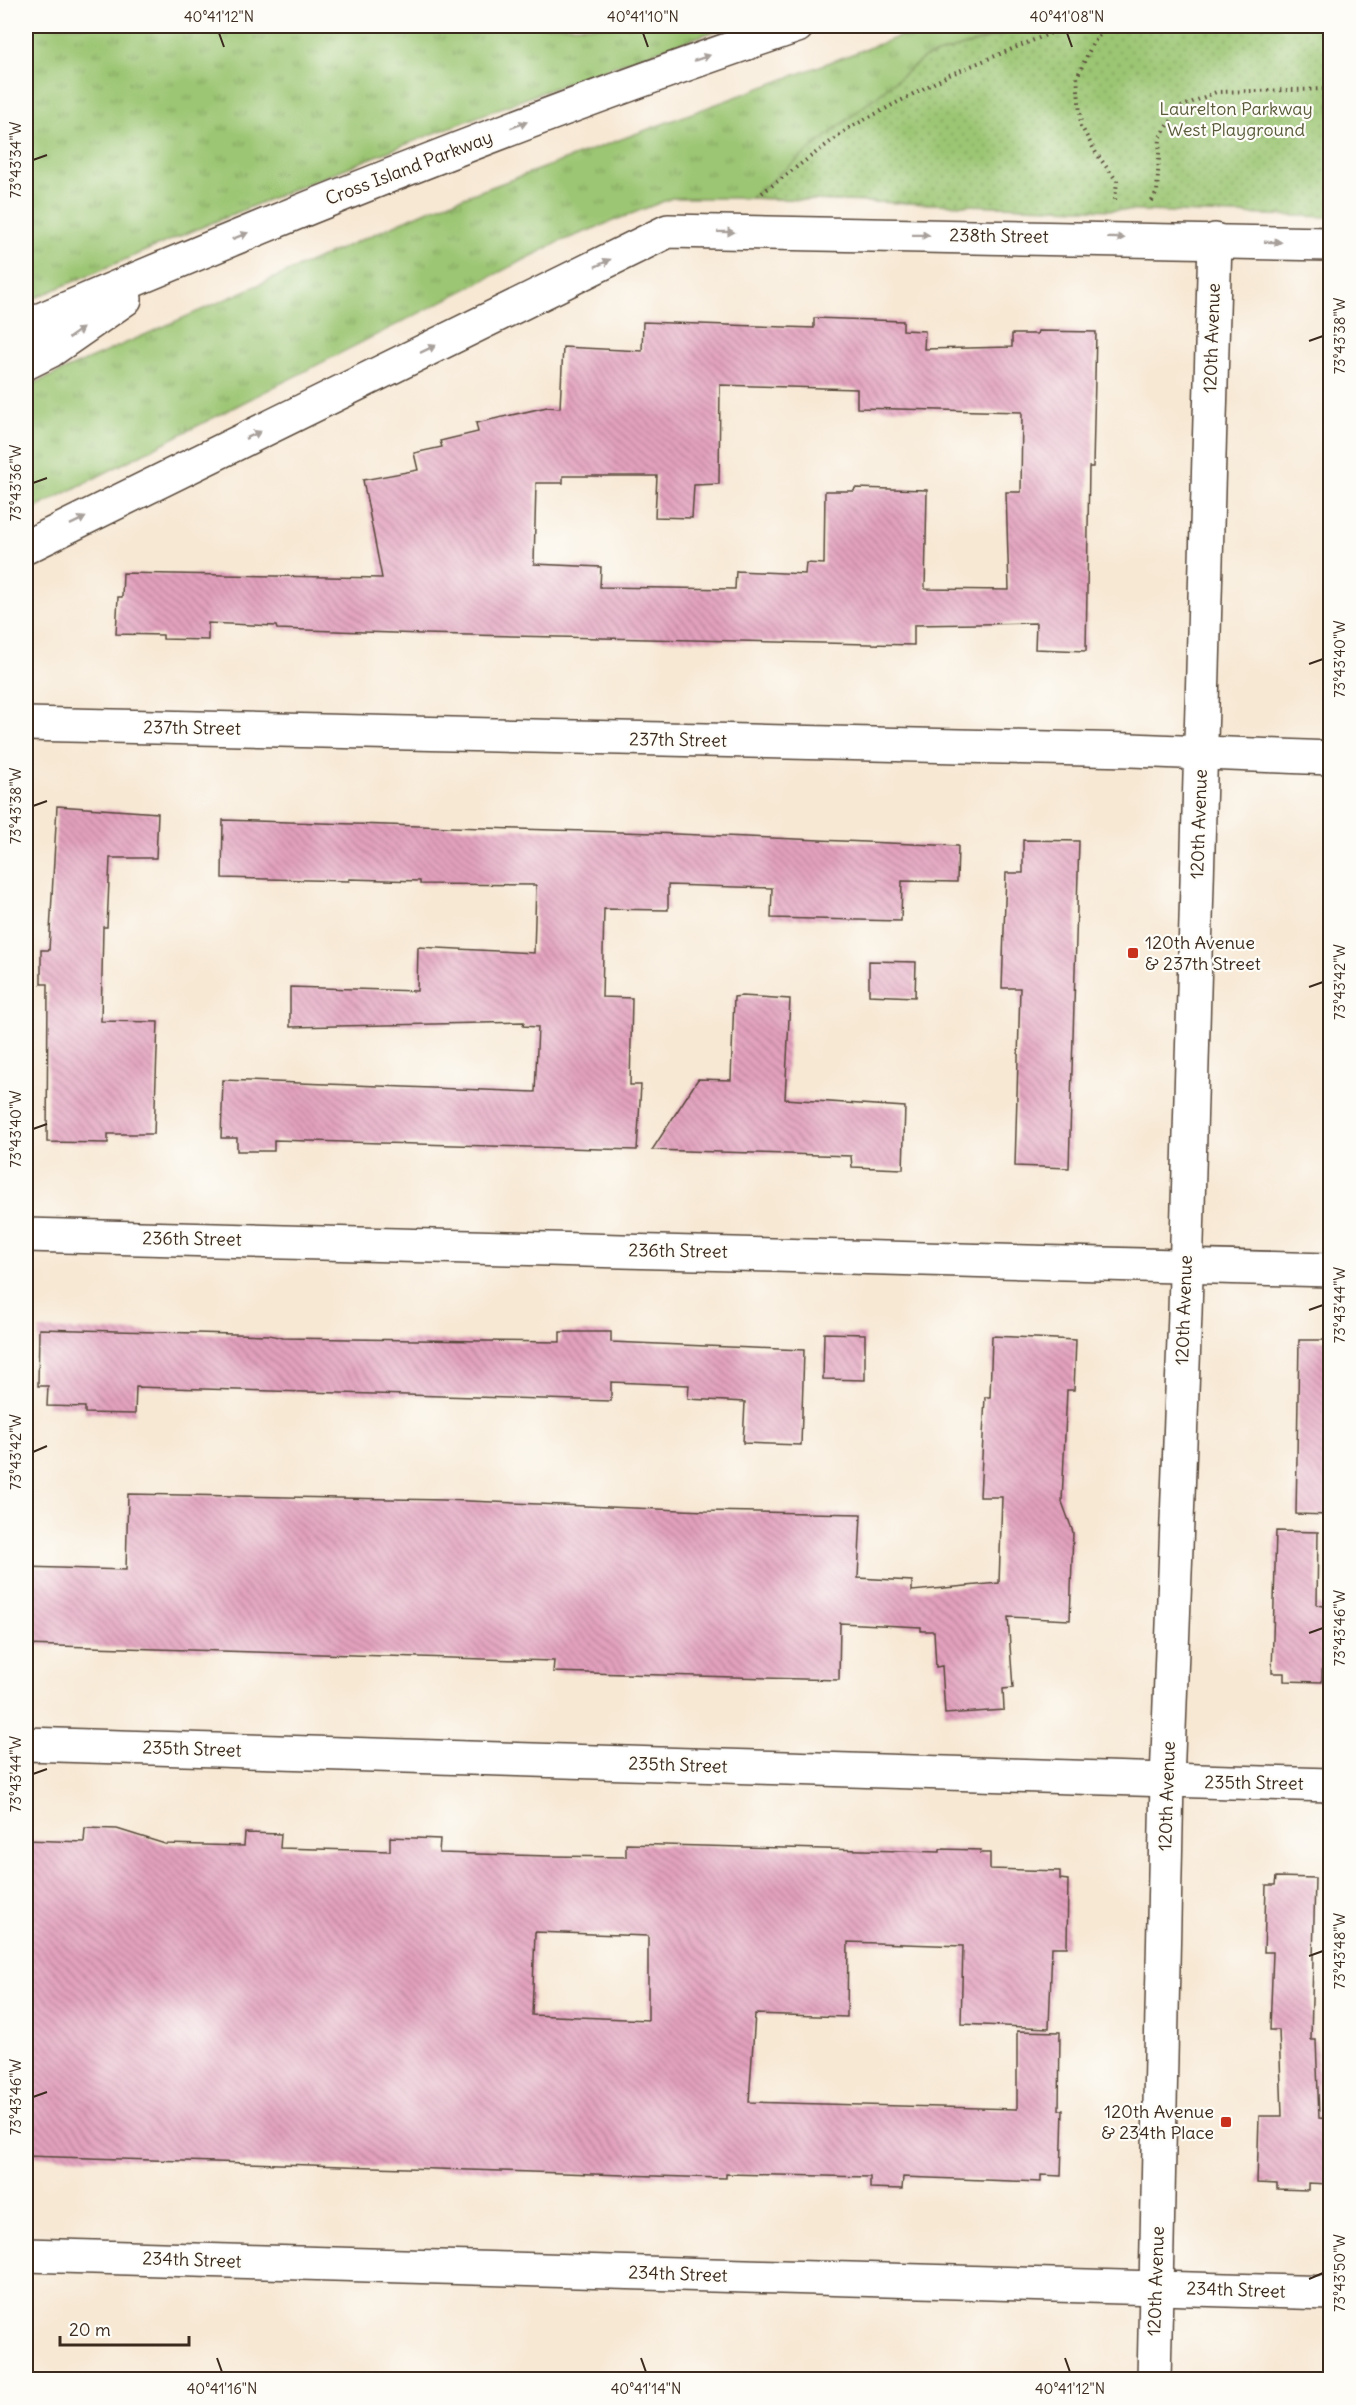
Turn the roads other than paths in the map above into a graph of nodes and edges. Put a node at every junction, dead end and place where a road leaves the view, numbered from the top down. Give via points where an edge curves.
1 (797, 26) edge
2 (1215, 240) junction
3 (1330, 244) edge
4 (186, 257) junction
5 (26, 326) edge
6 (26, 363) edge
7 (26, 547) edge
8 (26, 724) edge
9 (1201, 753) junction
10 (1330, 758) edge
11 (26, 1235) edge
12 (1186, 1265) junction
13 (1330, 1270) edge
14 (26, 1744) edge
15 (1167, 1781) junction
16 (1330, 1785) edge
17 (26, 2255) edge
18 (1156, 2287) junction
19 (1330, 2292) edge
20 (1154, 2379) edge

4 -> 1 main road, Cross Island Parkway via 427,160
2 -> 3 main road, 238th Street
7 -> 2 main road, 238th Street via 668,231
2 - 9 main road, 120th Avenue
4 - 5 main road, Cross Island Parkway
6 -> 4 main road via 50,351
8 - 9 main road, 237th Street
9 - 10 main road, 237th Street
9 - 12 main road, 120th Avenue
11 - 12 main road, 236th Street
12 - 13 main road, 236th Street
12 - 15 main road, 120th Avenue
14 - 15 main road, 235th Street
15 - 16 main road, 235th Street
15 - 18 main road, 120th Avenue
17 - 18 main road, 234th Street
18 - 19 main road, 234th Street
18 - 20 main road, 120th Avenue

